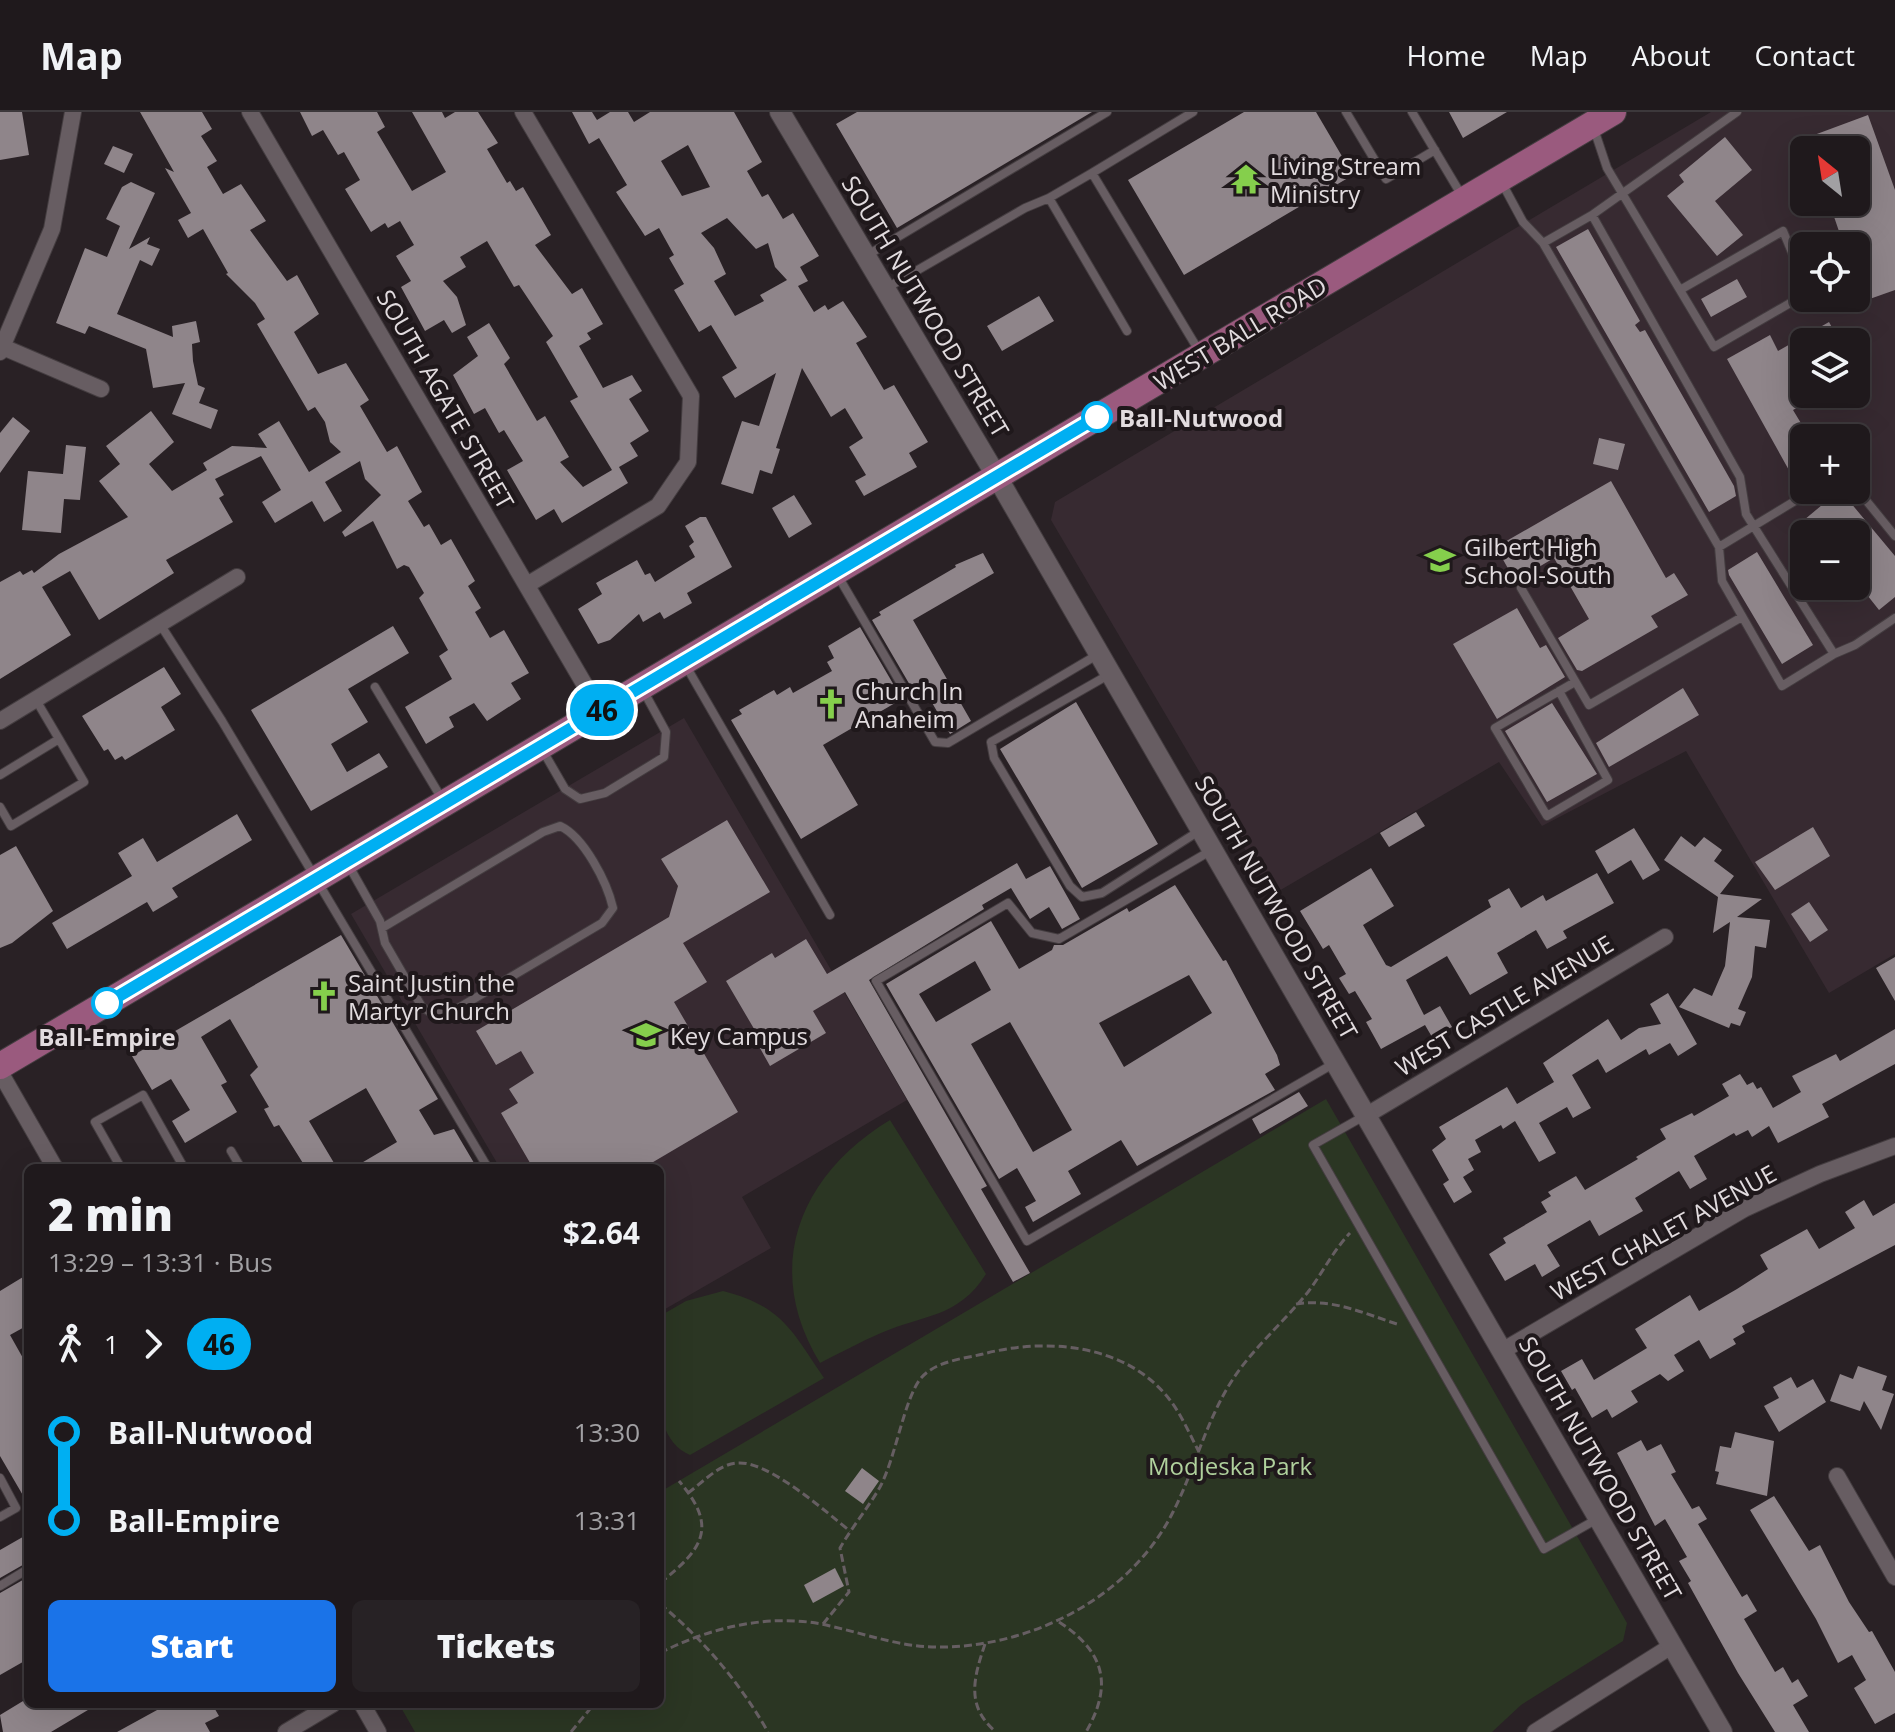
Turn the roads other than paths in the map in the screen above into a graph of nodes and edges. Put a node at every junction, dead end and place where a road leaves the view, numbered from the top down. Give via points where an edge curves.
1 (73, 112) edge
2 (250, 112) edge
3 (523, 112) edge
4 (780, 112) edge
5 (1107, 112) edge
6 (1193, 112) edge
7 (1346, 112) edge
8 (1412, 112) edge
9 (1737, 112) edge
10 (1597, 116) edge
11 (1435, 150) junction
12 (1092, 173) junction
13 (1500, 179) junction
14 (1623, 192) junction
15 (1049, 198) junction
16 (1465, 200) junction
17 (1592, 215) junction
18 (1543, 243) junction
19 (1790, 248) edge
20 (865, 256) junction
21 (884, 289) junction
22 (1680, 290) junction
23 (1790, 303) edge
24 (1127, 331) dead end
25 (2, 349) edge
26 (1202, 355) junction
27 (101, 389) dead end
28 (997, 477) junction
29 (1790, 503) edge
30 (1869, 504) edge
31 (1753, 525) junction
32 (1895, 536) edge
33 (1719, 547) junction
34 (836, 572) junction
35 (237, 577) dead end
36 (527, 585) junction
37 (1521, 588) dead end
38 (1742, 617) junction
39 (1895, 618) edge
40 (160, 624) junction
41 (1099, 654) junction
42 (1834, 654) junction
43 (684, 662) junction
44 (1110, 674) junction
45 (1575, 682) junction
46 (375, 687) dead end
47 (642, 687) junction
48 (1559, 691) junction
49 (35, 700) junction
50 (600, 711) junction
51 (0, 721) edge
52 (59, 739) junction
53 (540, 747) junction
54 (0, 775) edge
55 (445, 804) junction
56 (0, 807) edge
57 (1202, 830) junction
58 (1213, 849) junction
59 (346, 862) junction
60 (316, 879) junction
61 (830, 915) dead end
62 (382, 928) junction
63 (1665, 937) dead end
64 (1337, 1062) junction
65 (0, 1069) edge
66 (1367, 1115) junction
67 (1895, 1146) edge
68 (231, 1151) dead end
69 (53, 1164) edge
70 (119, 1164) edge
71 (182, 1164) edge
72 (239, 1164) edge
73 (486, 1164) edge
74 (1502, 1351) junction
75 (1837, 1476) dead end
76 (0, 1478) edge
77 (0, 1517) edge
78 (1600, 1517) junction
79 (24, 1571) edge
80 (1895, 1577) edge
81 (0, 1586) edge
82 (1673, 1645) junction
83 (326, 1708) edge
84 (364, 1708) edge
85 (286, 1732) edge
86 (378, 1732) edge
87 (1535, 1732) edge
88 (1722, 1732) edge

1 - 25 street via 52,229
2 - 36 street, SOUTH AGATE STREET
3 - 36 street via 691,396 688,462 658,506
4 - 20 street, SOUTH NUTWOOD STREET
5 - 20 lane
6 - 12 lane
7 - 11 lane via 1386,179
8 - 11 lane
9 - 14 lane
10 - 13 main road, WEST BALL ROAD
10 - 14 lane via 1607,168
11 - 16 lane
12 - 15 lane
12 - 26 lane
13 - 16 main road, WEST BALL ROAD
13 - 18 lane via 1523,222
14 - 17 lane
14 - 22 lane
15 - 21 lane
15 - 24 lane
16 - 26 main road, WEST BALL ROAD
17 - 18 lane
17 - 31 lane via 1740,477
18 - 33 lane
19 - 22 lane via 1783,231
20 - 21 street, SOUTH NUTWOOD STREET
21 - 28 street, SOUTH NUTWOOD STREET
22 - 23 lane via 1714,347
25 - 27 street
26 - 28 main road, WEST BALL ROAD
28 - 34 main road, WEST BALL ROAD
28 - 41 street, SOUTH NUTWOOD STREET
29 - 31 lane
30 - 32 lane
31 - 33 lane
31 - 42 lane
33 - 38 lane via 1722,581
34 - 41 lane via 935,742 948,743
34 - 43 main road, WEST BALL ROAD
35 - 40 street
36 - 50 street, SOUTH AGATE STREET
37 - 45 lane
38 - 42 lane via 1782,686
38 - 45 lane via 1589,705
39 - 42 lane
40 - 49 street
40 - 60 lane
41 - 44 street, SOUTH NUTWOOD STREET
43 - 47 main road, WEST BALL ROAD
43 - 61 lane
44 - 57 street, SOUTH NUTWOOD STREET
44 - 57 lane via 991,742 994,758 1070,886 1082,897 1102,893
45 - 48 lane
46 - 55 lane
47 - 50 main road, WEST BALL ROAD
47 - 53 lane via 666,732 664,757 605,793 580,799 565,789
48 - 48 lane via 1495,728 1547,816 1608,780
49 - 51 street
49 - 52 lane
50 - 53 main road, WEST BALL ROAD
52 - 54 lane
52 - 56 lane via 84,782 11,826
53 - 55 main road, WEST BALL ROAD
55 - 59 main road, WEST BALL ROAD
57 - 58 street, SOUTH NUTWOOD STREET
58 - 64 street, SOUTH NUTWOOD STREET
58 - 64 lane via 1059,939 1032,933 1008,903 876,981 1027,1241
59 - 60 main road, WEST BALL ROAD
59 - 62 lane
60 - 65 main road, WEST BALL ROAD
60 - 73 lane
62 - 62 lane via 560,826 572,832 610,893 613,908 602,923 450,1013 433,1014 422,1007 385,943
63 - 66 street, WEST CASTLE AVENUE
64 - 66 street, SOUTH NUTWOOD STREET
65 - 69 street
66 - 74 street, SOUTH NUTWOOD STREET
66 - 78 lane via 1313,1145 1544,1549
67 - 74 street, WEST CHALET AVENUE via 1744,1209
68 - 72 lane
70 - 71 lane via 95,1122 143,1095
74 - 78 street, SOUTH NUTWOOD STREET
75 - 80 street
76 - 77 lane via 16,1508
78 - 82 street, SOUTH NUTWOOD STREET
79 - 81 lane
82 - 87 street
82 - 88 street, SOUTH NUTWOOD STREET
83 - 85 street
84 - 86 street

